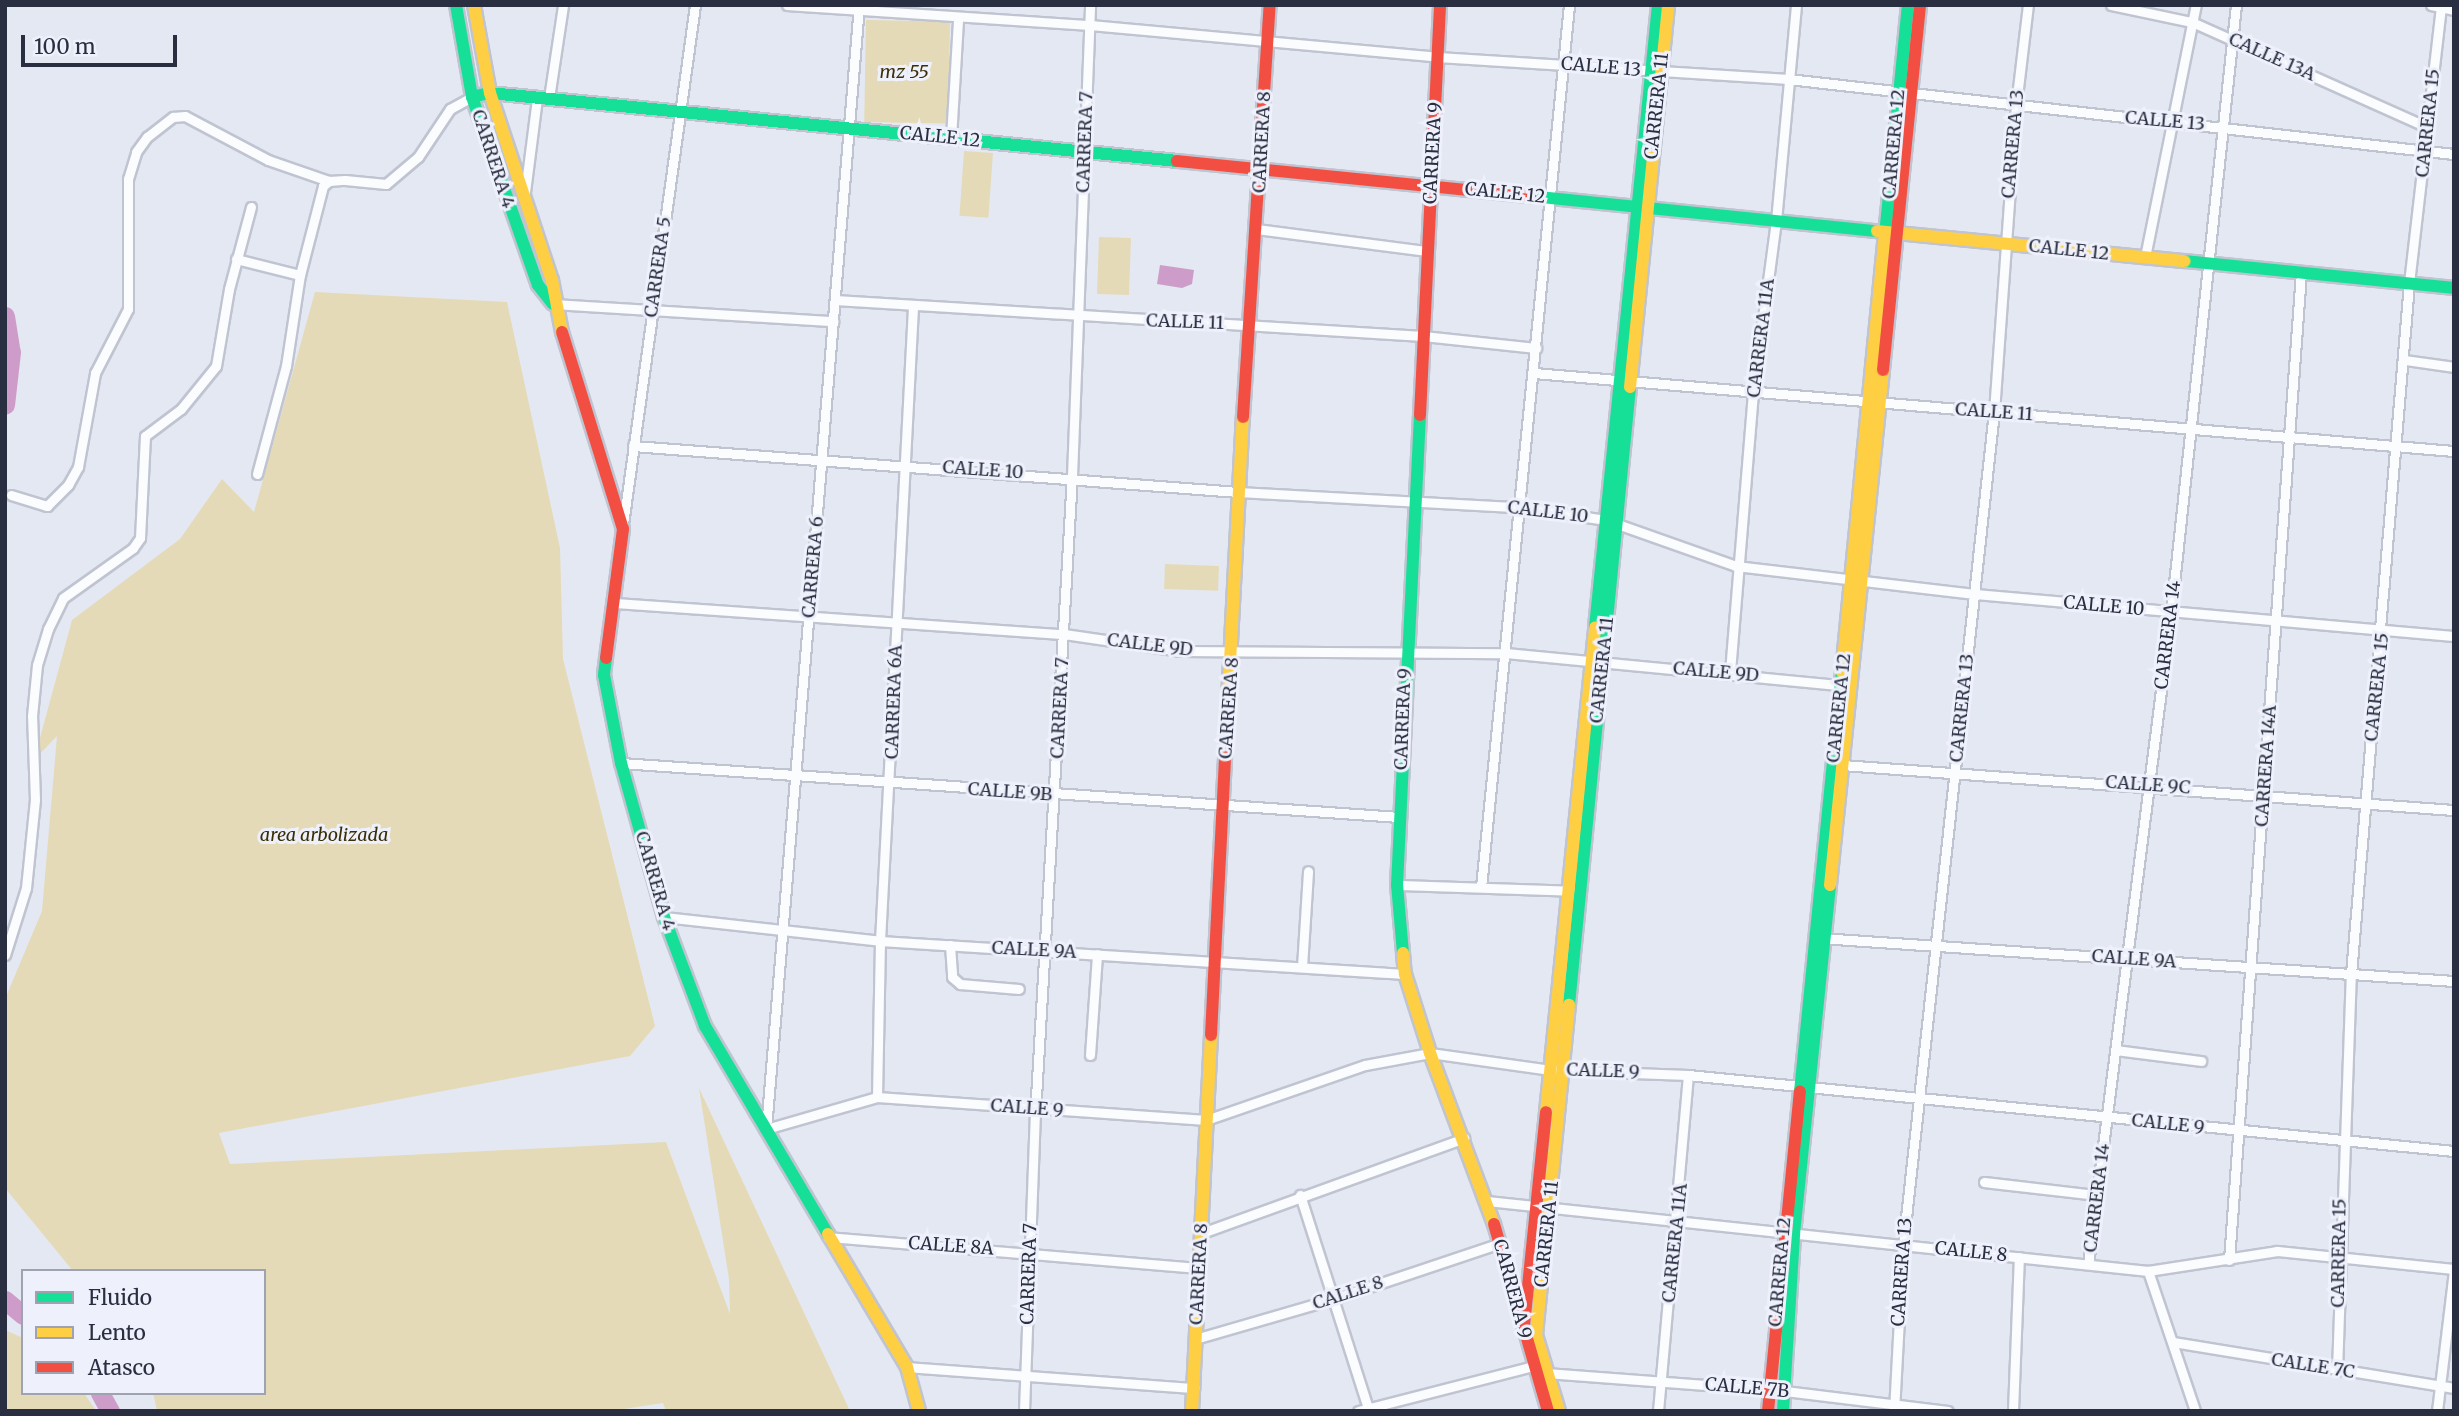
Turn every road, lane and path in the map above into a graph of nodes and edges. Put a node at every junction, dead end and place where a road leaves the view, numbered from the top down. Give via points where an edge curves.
1 (456, 5) edge
2 (474, 5) edge
3 (563, 5) edge
4 (695, 5) edge
5 (787, 5) edge
6 (1090, 5) edge
7 (1270, 5) edge
8 (1440, 5) edge
9 (1569, 5) edge
10 (1658, 5) edge
11 (1668, 5) edge
12 (1796, 5) edge
13 (1908, 5) edge
14 (1920, 5) edge
15 (2028, 5) edge
16 (2111, 5) edge
17 (2196, 5) edge
18 (2236, 5) edge
19 (2437, 6) edge
20 (859, 8) edge
21 (2454, 10) edge
22 (957, 19) junction
23 (2192, 22) junction
24 (1089, 25) junction
25 (2232, 39) junction
26 (1267, 40) junction
27 (1438, 57) junction
28 (1562, 64) junction
29 (1656, 72) junction
30 (1788, 79) junction
31 (490, 93) junction
32 (1904, 93) junction
33 (472, 97) junction
34 (543, 98) junction
35 (2016, 105) junction
36 (680, 111) junction
37 (2175, 123) junction
38 (2222, 126) junction
39 (2427, 127) junction
40 (849, 128) junction
41 (951, 138) junction
42 (2425, 150) junction
43 (1085, 152) junction
44 (2454, 154) edge
45 (1261, 169) junction
46 (329, 181) junction
47 (1431, 185) junction
48 (1549, 198) junction
49 (524, 200) junction
50 (251, 207) dead end
51 (1642, 207) junction
52 (1776, 221) junction
53 (1258, 229) junction
54 (1891, 232) junction
55 (2004, 243) junction
56 (1427, 251) junction
57 (2146, 257) junction
58 (236, 259) junction
59 (2210, 264) junction
60 (2301, 273) junction
61 (300, 275) junction
62 (2409, 284) junction
63 (2454, 288) edge
64 (835, 300) junction
65 (553, 304) junction
66 (913, 307) junction
67 (652, 309) junction
68 (1078, 318) junction
69 (833, 321) junction
70 (1251, 324) junction
71 (1423, 336) junction
72 (1536, 348) junction
73 (2405, 360) junction
74 (2454, 367) edge
75 (1534, 373) junction
76 (1626, 383) junction
77 (1753, 393) junction
78 (1873, 404) junction
79 (1994, 412) junction
80 (2192, 426) junction
81 (2286, 435) junction
82 (633, 446) junction
83 (2396, 447) junction
84 (2454, 451) edge
85 (822, 459) junction
86 (905, 465) junction
87 (257, 474) dead end
88 (1072, 476) junction
89 (1238, 492) junction
90 (11, 495) dead end
91 (1413, 502) junction
92 (1518, 507) junction
93 (1612, 523) junction
94 (623, 530) junction
95 (1736, 566) junction
96 (1857, 582) junction
97 (1974, 594) junction
98 (616, 603) junction
99 (2171, 612) junction
100 (808, 618) junction
101 (2275, 621) junction
102 (898, 622) junction
103 (2383, 630) junction
104 (1064, 634) junction
105 (2454, 636) edge
106 (1406, 651) junction
107 (1234, 652) junction
108 (1505, 653) junction
109 (1597, 662) junction
110 (1730, 672) junction
111 (1846, 686) junction
112 (621, 763) junction
113 (1842, 765) junction
114 (1954, 772) junction
115 (795, 776) junction
116 (890, 783) junction
117 (2149, 785) junction
118 (2264, 794) junction
119 (1056, 796) junction
120 (2364, 802) junction
121 (1222, 806) junction
122 (2454, 810) edge
123 (1400, 817) junction
124 (1308, 871) dead end
125 (1397, 885) junction
126 (1481, 887) junction
127 (1575, 892) junction
128 (664, 917) junction
129 (782, 932) junction
130 (1821, 938) junction
131 (880, 941) junction
132 (950, 945) junction
133 (1934, 945) junction
134 (1048, 951) junction
135 (1097, 954) junction
136 (5, 955) edge
137 (2127, 959) junction
138 (1216, 961) junction
139 (1302, 967) junction
140 (2251, 967) junction
141 (1405, 974) junction
142 (2351, 974) junction
143 (2454, 981) edge
144 (1019, 989) dead end
145 (2116, 1050) junction
146 (1430, 1053) junction
147 (1090, 1055) dead end
148 (2201, 1061) dead end
149 (1557, 1070) junction
150 (1688, 1074) junction
151 (1805, 1086) junction
152 (877, 1097) junction
153 (1919, 1097) junction
154 (1037, 1109) junction
155 (2107, 1117) junction
156 (1206, 1120) junction
157 (766, 1129) junction
158 (2239, 1131) junction
159 (1464, 1138) junction
160 (2342, 1140) junction
161 (2454, 1151) edge
162 (1984, 1182) dead end
163 (1300, 1195) junction
164 (2097, 1195) junction
165 (1487, 1201) junction
166 (1544, 1208) junction
167 (1678, 1222) junction
168 (1202, 1233) junction
169 (1789, 1233) junction
170 (828, 1237) junction
171 (1500, 1243) junction
172 (1903, 1245) junction
173 (1029, 1252) junction
174 (2339, 1255) junction
175 (2019, 1257) junction
176 (2229, 1260) junction
177 (2088, 1264) junction
178 (1200, 1268) junction
179 (2148, 1270) junction
180 (2454, 1270) edge
181 (1333, 1300) junction
182 (1530, 1334) junction
183 (1195, 1339) junction
184 (2173, 1342) junction
185 (1533, 1366) junction
186 (907, 1367) junction
187 (2337, 1371) junction
188 (1546, 1373) junction
189 (1026, 1378) junction
190 (1660, 1380) junction
191 (2440, 1386) junction
192 (1194, 1388) junction
193 (2454, 1388) edge
194 (1770, 1390) junction
195 (1785, 1391) junction
196 (1894, 1407) edge
197 (1365, 1410) edge
198 (919, 1411) edge
199 (1024, 1411) edge
200 (1192, 1411) edge
201 (1548, 1411) edge
202 (1559, 1411) edge
203 (1658, 1411) edge
204 (1768, 1411) edge
205 (1783, 1411) edge
206 (1948, 1411) edge
207 (2013, 1411) edge
208 (2194, 1411) edge
209 (2437, 1411) edge

1 - 33 street, CARRERA 4
2 - 31 street, CARRERA 4
3 - 34 street
4 - 36 street, CARRERA 5
5 - 20 street, CALLE 13
6 - 24 street, CARRERA 7
7 - 26 street, CARRERA 8
8 - 27 street, CARRERA 9
9 - 28 street
10 - 29 street, CARRERA 11
11 - 29 street, CARRERA 11
12 - 30 street, CARRERA 11A
13 - 32 street, CARRERA 12
14 - 32 street, CARRERA 12
15 - 35 street, CARRERA 13
16 - 23 street, CALLE 13A
17 - 23 street
18 - 25 street, CARRERA 14
19 - 21 street
19 - 39 street, CARRERA 15
20 - 22 street, CALLE 13
20 - 40 street, CARRERA 6
22 - 24 street, CALLE 13
22 - 41 street
23 - 25 street, CALLE 13A
23 - 37 street
24 - 26 street, CALLE 13
24 - 43 street, CARRERA 7
25 - 38 street, CARRERA 14
25 - 39 street, CALLE 13A
26 - 27 street, CALLE 13
26 - 45 street, CARRERA 8
27 - 28 street, CALLE 13
27 - 47 street, CARRERA 9
28 - 29 street, CALLE 13
28 - 48 street
29 - 30 street, CALLE 13
29 - 51 street, CARRERA 11
30 - 32 street, CALLE 13
30 - 52 street, CARRERA 11A
31 - 33 street, CALLE 12
31 - 34 street, CALLE 12
31 - 49 street, CARRERA 4
32 - 35 street, CALLE 13
32 - 54 street, CARRERA 12
33 - 46 street via 450,109 418,157 386,184
33 - 65 street, CARRERA 4 via 529,262 538,285
34 - 36 street, CALLE 12
34 - 49 street
35 - 37 street, CALLE 13
35 - 55 street, CARRERA 13
36 - 40 street, CALLE 12
36 - 67 street, CARRERA 5
37 - 38 street, CALLE 13
37 - 57 street
38 - 42 street, CALLE 13
38 - 59 street, CARRERA 14
39 - 42 street, CARRERA 15
40 - 41 street, CALLE 12
40 - 64 street, CARRERA 6
41 - 43 street, CALLE 12
42 - 44 street, CALLE 13
42 - 62 street, CARRERA 15
43 - 45 street, CALLE 12
43 - 68 street, CARRERA 7
45 - 47 street, CALLE 12
45 - 53 street, CARRERA 8
46 - 61 street via 319,198
46 - 90 street via 268,160 185,116 173,117 147,137 136,152 128,179 128,309 95,373 78,467 47,506
47 - 48 street, CALLE 12
47 - 56 street, CARRERA 9
48 - 51 street, CALLE 12
48 - 72 street
49 - 65 street, CARRERA 4 via 552,280
50 - 58 street
51 - 52 street, CALLE 12
51 - 76 street, CARRERA 11
52 - 54 street, CALLE 12
52 - 77 street, CARRERA 11A
53 - 56 street
53 - 70 street, CARRERA 8
54 - 55 street, CALLE 12
54 - 78 street, CARRERA 12
55 - 57 street, CALLE 12
55 - 79 street, CARRERA 13
56 - 71 street, CARRERA 9
57 - 59 street, CALLE 12
58 - 61 street
58 - 136 street via 216,366 181,409 145,436 140,538 133,548 63,598 48,629 37,666 32,716 35,800 26,888
59 - 60 street, CALLE 12
59 - 80 street, CARRERA 14
60 - 62 street, CALLE 12
60 - 81 street, CARRERA 14A
61 - 87 street via 286,366
62 - 63 street, CALLE 12
62 - 73 street, CARRERA 15
64 - 66 street, CALLE 11
64 - 69 street, CARRERA 6
65 - 67 street
65 - 94 street, CARRERA 4
66 - 68 street, CALLE 11
66 - 86 street, CARRERA 6A
67 - 69 street
67 - 82 street, CARRERA 5
68 - 70 street, CALLE 11
68 - 88 street, CARRERA 7
69 - 85 street, CARRERA 6
70 - 71 street, CALLE 11
70 - 89 street, CARRERA 8
71 - 72 street, CALLE 11
71 - 91 street, CARRERA 9
72 - 75 street
73 - 74 street
73 - 83 street, CARRERA 15
75 - 76 street, CALLE 11
75 - 92 street
76 - 77 street, CALLE 11
76 - 93 street, CARRERA 11
77 - 78 street, CALLE 11
77 - 95 street, CARRERA 11A
78 - 79 street, CALLE 11
78 - 96 street, CARRERA 12
79 - 80 street, CALLE 11
79 - 97 street, CARRERA 13
80 - 81 street, CALLE 11
80 - 99 street, CARRERA 14
81 - 83 street, CALLE 11
81 - 101 street, CARRERA 14A
82 - 85 street, CALLE 10
82 - 94 street, CARRERA 5
83 - 84 street, CALLE 11
83 - 103 street, CARRERA 15
85 - 86 street, CALLE 10
85 - 100 street, CARRERA 6
86 - 88 street, CALLE 10
86 - 102 street, CARRERA 6A
88 - 89 street, CALLE 10
88 - 104 street, CARRERA 7
89 - 91 street, CALLE 10
89 - 107 street, CARRERA 8
91 - 92 street, CALLE 10
91 - 106 street, CARRERA 9
92 - 93 street, CALLE 10
92 - 108 street
93 - 95 street, CALLE 10
93 - 109 street, CARRERA 11
94 - 98 street, CARRERA 4
95 - 96 street, CALLE 10
95 - 110 street, CARRERA 11A
96 - 97 street, CALLE 10
96 - 111 street, CARRERA 12
97 - 99 street, CALLE 10
97 - 114 street, CARRERA 13
98 - 100 street, CALLE 9D
98 - 112 street, CARRERA 4 via 604,675
99 - 101 street, CALLE 10
99 - 117 street, CARRERA 14
100 - 102 street, CALLE 9D
100 - 115 street, CARRERA 6
101 - 103 street, CALLE 10
101 - 118 street, CARRERA 14A
102 - 104 street, CALLE 9D
102 - 116 street, CARRERA 6A
103 - 105 street, CALLE 10
103 - 120 street, CARRERA 15
104 - 107 street, CALLE 9D via 1181,651
104 - 119 street, CARRERA 7
106 - 107 street, CALLE 9D
106 - 108 street, CALLE 9D
106 - 123 street, CARRERA 9
107 - 121 street, CARRERA 8
108 - 109 street, CALLE 9D
108 - 126 street
109 - 110 street, CALLE 9D
109 - 127 street, CARRERA 11
110 - 111 street, CALLE 9D
111 - 113 street, CARRERA 12
111 - 130 street, CARRERA 12
112 - 115 street, CALLE 9B
112 - 128 street, CARRERA 4
113 - 114 street, CALLE 9C
113 - 130 street, CARRERA 12
114 - 117 street, CALLE 9C
114 - 133 street, CARRERA 13
115 - 116 street, CALLE 9B
115 - 129 street, CARRERA 6
116 - 119 street, CALLE 9B
116 - 131 street, CARRERA 6A
117 - 118 street, CALLE 9C
117 - 137 street, CARRERA 14
118 - 120 street, CALLE 9C
118 - 140 street, CARRERA 14A
119 - 121 street, CALLE 9B
119 - 134 street, CARRERA 7
120 - 122 street, CALLE 9C
120 - 142 street, CARRERA 15
121 - 123 street, CALLE 9B
121 - 138 street, CARRERA 8
123 - 125 street, CARRERA 9
124 - 139 street
125 - 126 street
125 - 141 street, CARRERA 9
126 - 127 street
127 - 149 street, CARRERA 11
128 - 129 street, CALLE 9A
128 - 157 street, CARRERA 4 via 705,1026
129 - 131 street, CALLE 9A
129 - 157 street, CARRERA 6
130 - 133 street, CALLE 9A
130 - 151 street, CARRERA 12
131 - 132 street, CALLE 9A
131 - 152 street, CARRERA 6A
132 - 134 street, CALLE 9A
132 - 144 street via 952,976 960,984
133 - 137 street, CALLE 9A
133 - 153 street, CARRERA 13
134 - 135 street, CALLE 9A
134 - 154 street, CARRERA 7
135 - 138 street, CALLE 9A
135 - 147 street
137 - 140 street, CALLE 9A
137 - 145 street, CARRERA 14
138 - 139 street, CALLE 9A
138 - 156 street, CARRERA 8
139 - 141 street, CALLE 9A
140 - 142 street, CALLE 9A
140 - 158 street, CARRERA 14A
141 - 146 street, CARRERA 9
142 - 143 street, CALLE 9A
142 - 160 street, CARRERA 15
145 - 148 street
145 - 155 street, CARRERA 14
146 - 149 street, CALLE 9
146 - 156 street, CALLE 9 via 1365,1065
146 - 159 street, CARRERA 9
149 - 150 street, CALLE 9
149 - 166 street, CARRERA 11
150 - 151 street, CALLE 9
150 - 167 street, CARRERA 11A
151 - 153 street, CALLE 9
151 - 169 street, CARRERA 12
152 - 154 street, CALLE 9
152 - 157 street, CALLE 9
153 - 155 street, CALLE 9
153 - 172 street, CARRERA 13
154 - 156 street, CALLE 9
154 - 173 street, CARRERA 7
155 - 158 street, CALLE 9
155 - 164 street, CARRERA 14
156 - 168 street, CARRERA 8
157 - 170 street, CARRERA 4
158 - 160 street, CALLE 9
158 - 176 street, CARRERA 14A
159 - 163 street
159 - 165 street, CARRERA 9
160 - 161 street, CALLE 9
160 - 174 street, CARRERA 15
162 - 164 street
163 - 168 street
163 - 181 street
164 - 177 street, CARRERA 14
165 - 166 street, CALLE 8
165 - 171 street, CARRERA 9
166 - 167 street, CALLE 8
166 - 182 street, CARRERA 11
167 - 169 street, CALLE 8
167 - 190 street, CARRERA 11A
168 - 178 street, CARRERA 8
169 - 172 street, CALLE 8
169 - 194 street, CARRERA 12
169 - 195 street, CARRERA 12
170 - 173 street, CALLE 8A
170 - 186 street, CARRERA 4
171 - 181 street, CALLE 8
171 - 182 street, CARRERA 9
172 - 175 street, CALLE 8
172 - 196 street, CARRERA 13
173 - 178 street, CALLE 8A
173 - 189 street, CARRERA 7
174 - 176 street, CALLE 8 via 2277,1251
174 - 180 street, CALLE 8
174 - 187 street, CARRERA 15
175 - 177 street, CALLE 8
175 - 207 street
176 - 179 street, CALLE 8
177 - 179 street, CALLE 8
178 - 183 street, CARRERA 8
179 - 184 street
180 - 191 street
181 - 183 street, CALLE 8
181 - 197 street
182 - 185 street, CARRERA 9
182 - 188 street, CARRERA 9
183 - 192 street, CARRERA 8
184 - 187 street, CALLE 7C
184 - 208 street
185 - 197 street
185 - 201 street, CARRERA 9
186 - 189 street
186 - 198 street, CARRERA 4
187 - 191 street, CALLE 7C
188 - 190 street, CALLE 7B
188 - 202 street, CARRERA 9
189 - 192 street
189 - 199 street, CARRERA 7
190 - 194 street, CALLE 7B
190 - 203 street, CARRERA 11A
191 - 193 street, CALLE 7C
191 - 209 street
192 - 200 street, CARRERA 8
194 - 195 street, CALLE 7B
194 - 204 street, CARRERA 12
195 - 196 street, CALLE 7B
195 - 205 street, CARRERA 12
196 - 206 street, CALLE 7B

